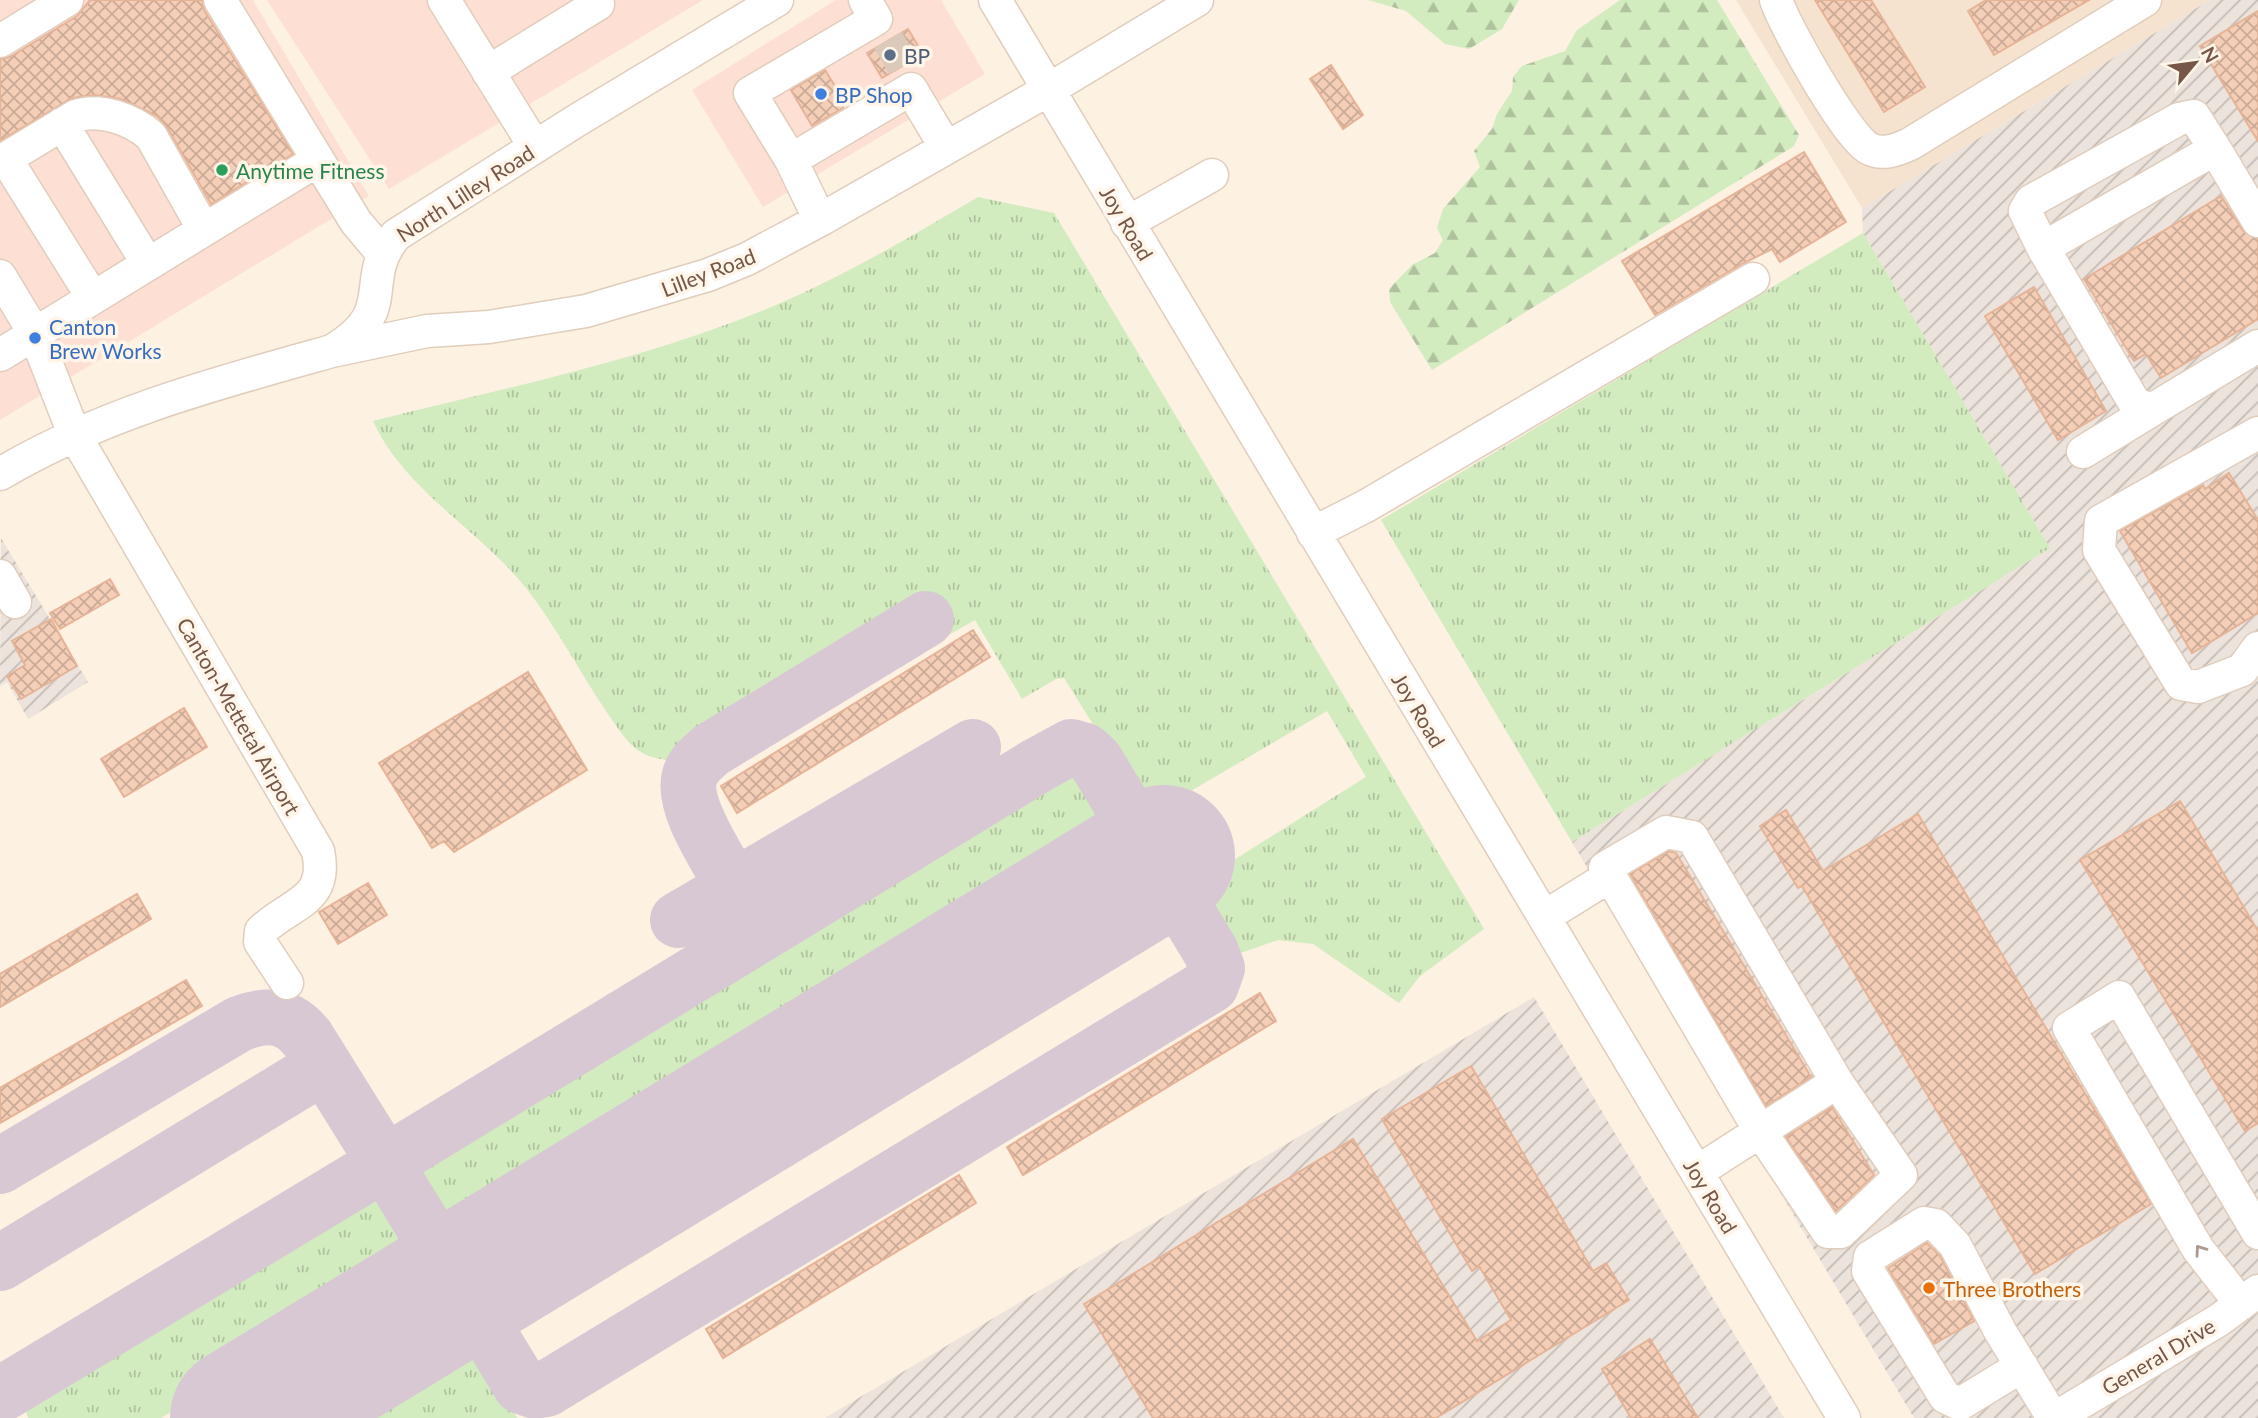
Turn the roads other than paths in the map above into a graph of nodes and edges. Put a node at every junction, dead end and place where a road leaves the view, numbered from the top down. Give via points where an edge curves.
1 (68, 0) edge
2 (220, 0) edge
3 (444, 0) edge
4 (777, 0) edge
5 (995, 0) edge
6 (1197, 0) edge
7 (1776, 0) edge
8 (2146, 0) edge
9 (598, 4) dead end
10 (0, 41) edge
11 (889, 43) edge
12 (488, 72) junction
13 (1048, 90) junction
14 (62, 124) junction
15 (945, 146) junction
16 (535, 147) junction
17 (2215, 149) junction
18 (792, 159) junction
19 (318, 160) junction
20 (3, 161) edge
21 (1212, 175) dead end
22 (820, 220) junction
23 (2258, 221) edge
24 (1127, 223) junction
25 (204, 230) junction
26 (2043, 248) junction
27 (383, 254) junction
28 (148, 264) junction
29 (0, 276) edge
30 (1752, 279) dead end
31 (93, 298) junction
32 (35, 334) junction
33 (2258, 346) edge
34 (332, 351) junction
35 (0, 355) edge
36 (2150, 411) junction
37 (2258, 433) edge
38 (74, 434) junction
39 (2083, 452) dead end
40 (0, 474) edge
41 (1313, 533) junction
42 (2258, 648) edge
43 (1610, 876) junction
44 (1544, 917) junction
45 (287, 983) dead end
46 (1837, 1082) junction
47 (1760, 1131) junction
48 (1697, 1172) junction
49 (2258, 1233) edge
50 (2250, 1297) edge
51 (2022, 1366) junction
52 (2061, 1416) edge
53 (1844, 1418) edge

1 - 10 street
2 - 19 street
3 - 12 street
4 - 16 street, North Lilley Road
5 - 13 street, Joy Road
6 - 13 street
7 - 8 street via 1847,127 1877,152 1910,144
9 - 12 street
11 - 15 street
11 - 18 street
11 - 18 street via 750,93
12 - 16 street
13 - 15 street, Lilley Road
13 - 24 street, Joy Road
14 - 20 street
14 - 25 street via 88,112 140,126 151,136
14 - 28 street
15 - 22 street, Lilley Road
16 - 27 street, North Lilley Road via 396,235
17 - 23 street
17 - 26 street
17 - 26 street via 2194,116 2179,119 2031,201 2025,211
18 - 22 street
19 - 25 street
19 - 27 street via 356,222
20 - 31 street
21 - 24 street
22 - 34 street, Lilley Road via 747,259 640,297
24 - 41 street, Joy Road
25 - 28 street
26 - 36 street via 2134,402
27 - 34 street, North Lilley Road via 369,319 353,339
28 - 31 street
29 - 32 street
30 - 41 street
31 - 32 street
32 - 35 street
32 - 38 street
33 - 36 street
34 - 38 street, North Lilley Road via 201,387
36 - 39 street
37 - 42 street via 2101,521 2099,550 2180,684 2198,687 2242,670
38 - 40 street, North Lilley Road
38 - 45 street, Canton-Mettetal Airport via 318,851 319,885 261,931 260,942
41 - 44 street, Joy Road
43 - 44 street
43 - 46 street via 1605,868 1666,832 1692,837
43 - 47 street
44 - 48 street, Joy Road
46 - 47 street
46 - 47 street via 1901,1175 1840,1233 1828,1232
47 - 48 street
48 - 53 street, Joy Road
50 -> 49 street via 2198,1249 2069,1028 2119,997
50 - 52 street, General Drive
51 - 51 street via 1955,1245 1936,1225 1924,1223 1870,1257 1868,1271 1945,1397 1960,1404
51 - 52 street

